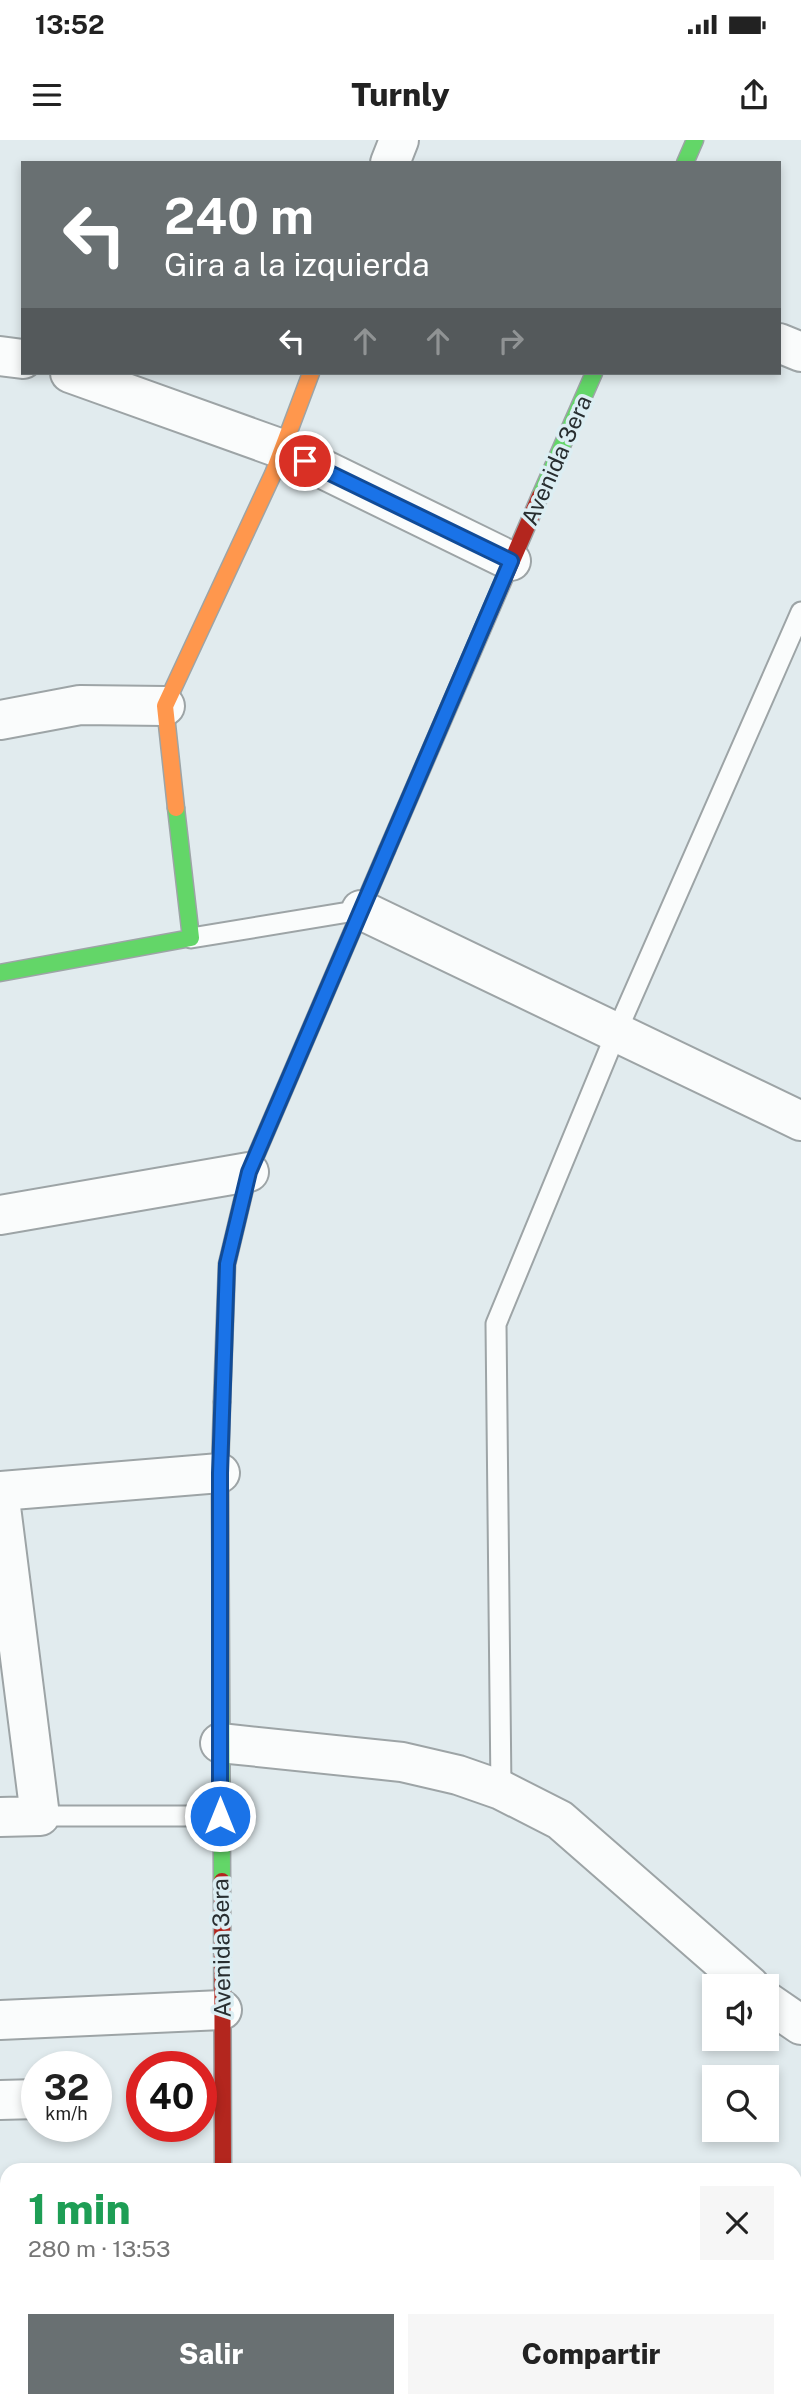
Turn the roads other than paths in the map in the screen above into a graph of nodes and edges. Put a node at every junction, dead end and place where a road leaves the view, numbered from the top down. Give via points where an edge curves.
1 (399, 140) edge
2 (695, 140) edge
3 (391, 161) edge
4 (686, 161) edge
5 (781, 344) edge
6 (801, 352) edge
7 (0, 356) edge
8 (21, 359) edge
9 (76, 375) edge
10 (310, 375) edge
11 (593, 375) edge
12 (282, 449) junction
13 (511, 561) junction
14 (801, 611) edge
15 (165, 706) junction
16 (0, 720) edge
17 (362, 910) junction
18 (191, 938) junction
19 (0, 973) edge
20 (617, 1031) junction
21 (801, 1121) edge
22 (249, 1172) junction
23 (0, 1215) edge
24 (220, 1473) junction
25 (0, 1491) edge
26 (0, 1499) edge
27 (220, 1743) junction
28 (501, 1790) junction
29 (40, 1816) junction
30 (220, 1816) junction
31 (0, 1817) edge
32 (736, 1974) edge
33 (222, 2010) junction
34 (779, 2010) edge
35 (0, 2020) edge
36 (801, 2025) edge
37 (21, 2099) edge
38 (0, 2100) edge
39 (223, 2163) edge

1 - 3 street
2 - 4 street
5 - 6 street
7 - 8 street
9 - 12 street
10 - 12 street
11 - 13 street, Avenida 3era
12 - 13 street
12 - 15 street
13 - 17 street, Avenida 3era
14 - 20 lane
15 - 16 street via 80,705
15 - 18 street
17 - 18 lane
17 - 20 street
17 - 22 street, Avenida 3era
18 - 19 street
20 - 21 street
20 - 28 lane via 496,1324
22 - 23 street
22 - 24 street, Avenida 3era via 227,1264
24 - 25 street
24 - 27 street, Avenida 3era
26 - 29 street
27 - 28 street via 402,1762
27 - 30 street, Avenida 3era
28 - 32 street via 559,1820
29 - 30 lane
29 - 31 street
30 - 33 street, Avenida 3era
33 - 35 street
33 - 39 street, Avenida 3era
34 - 36 street
37 - 38 street

